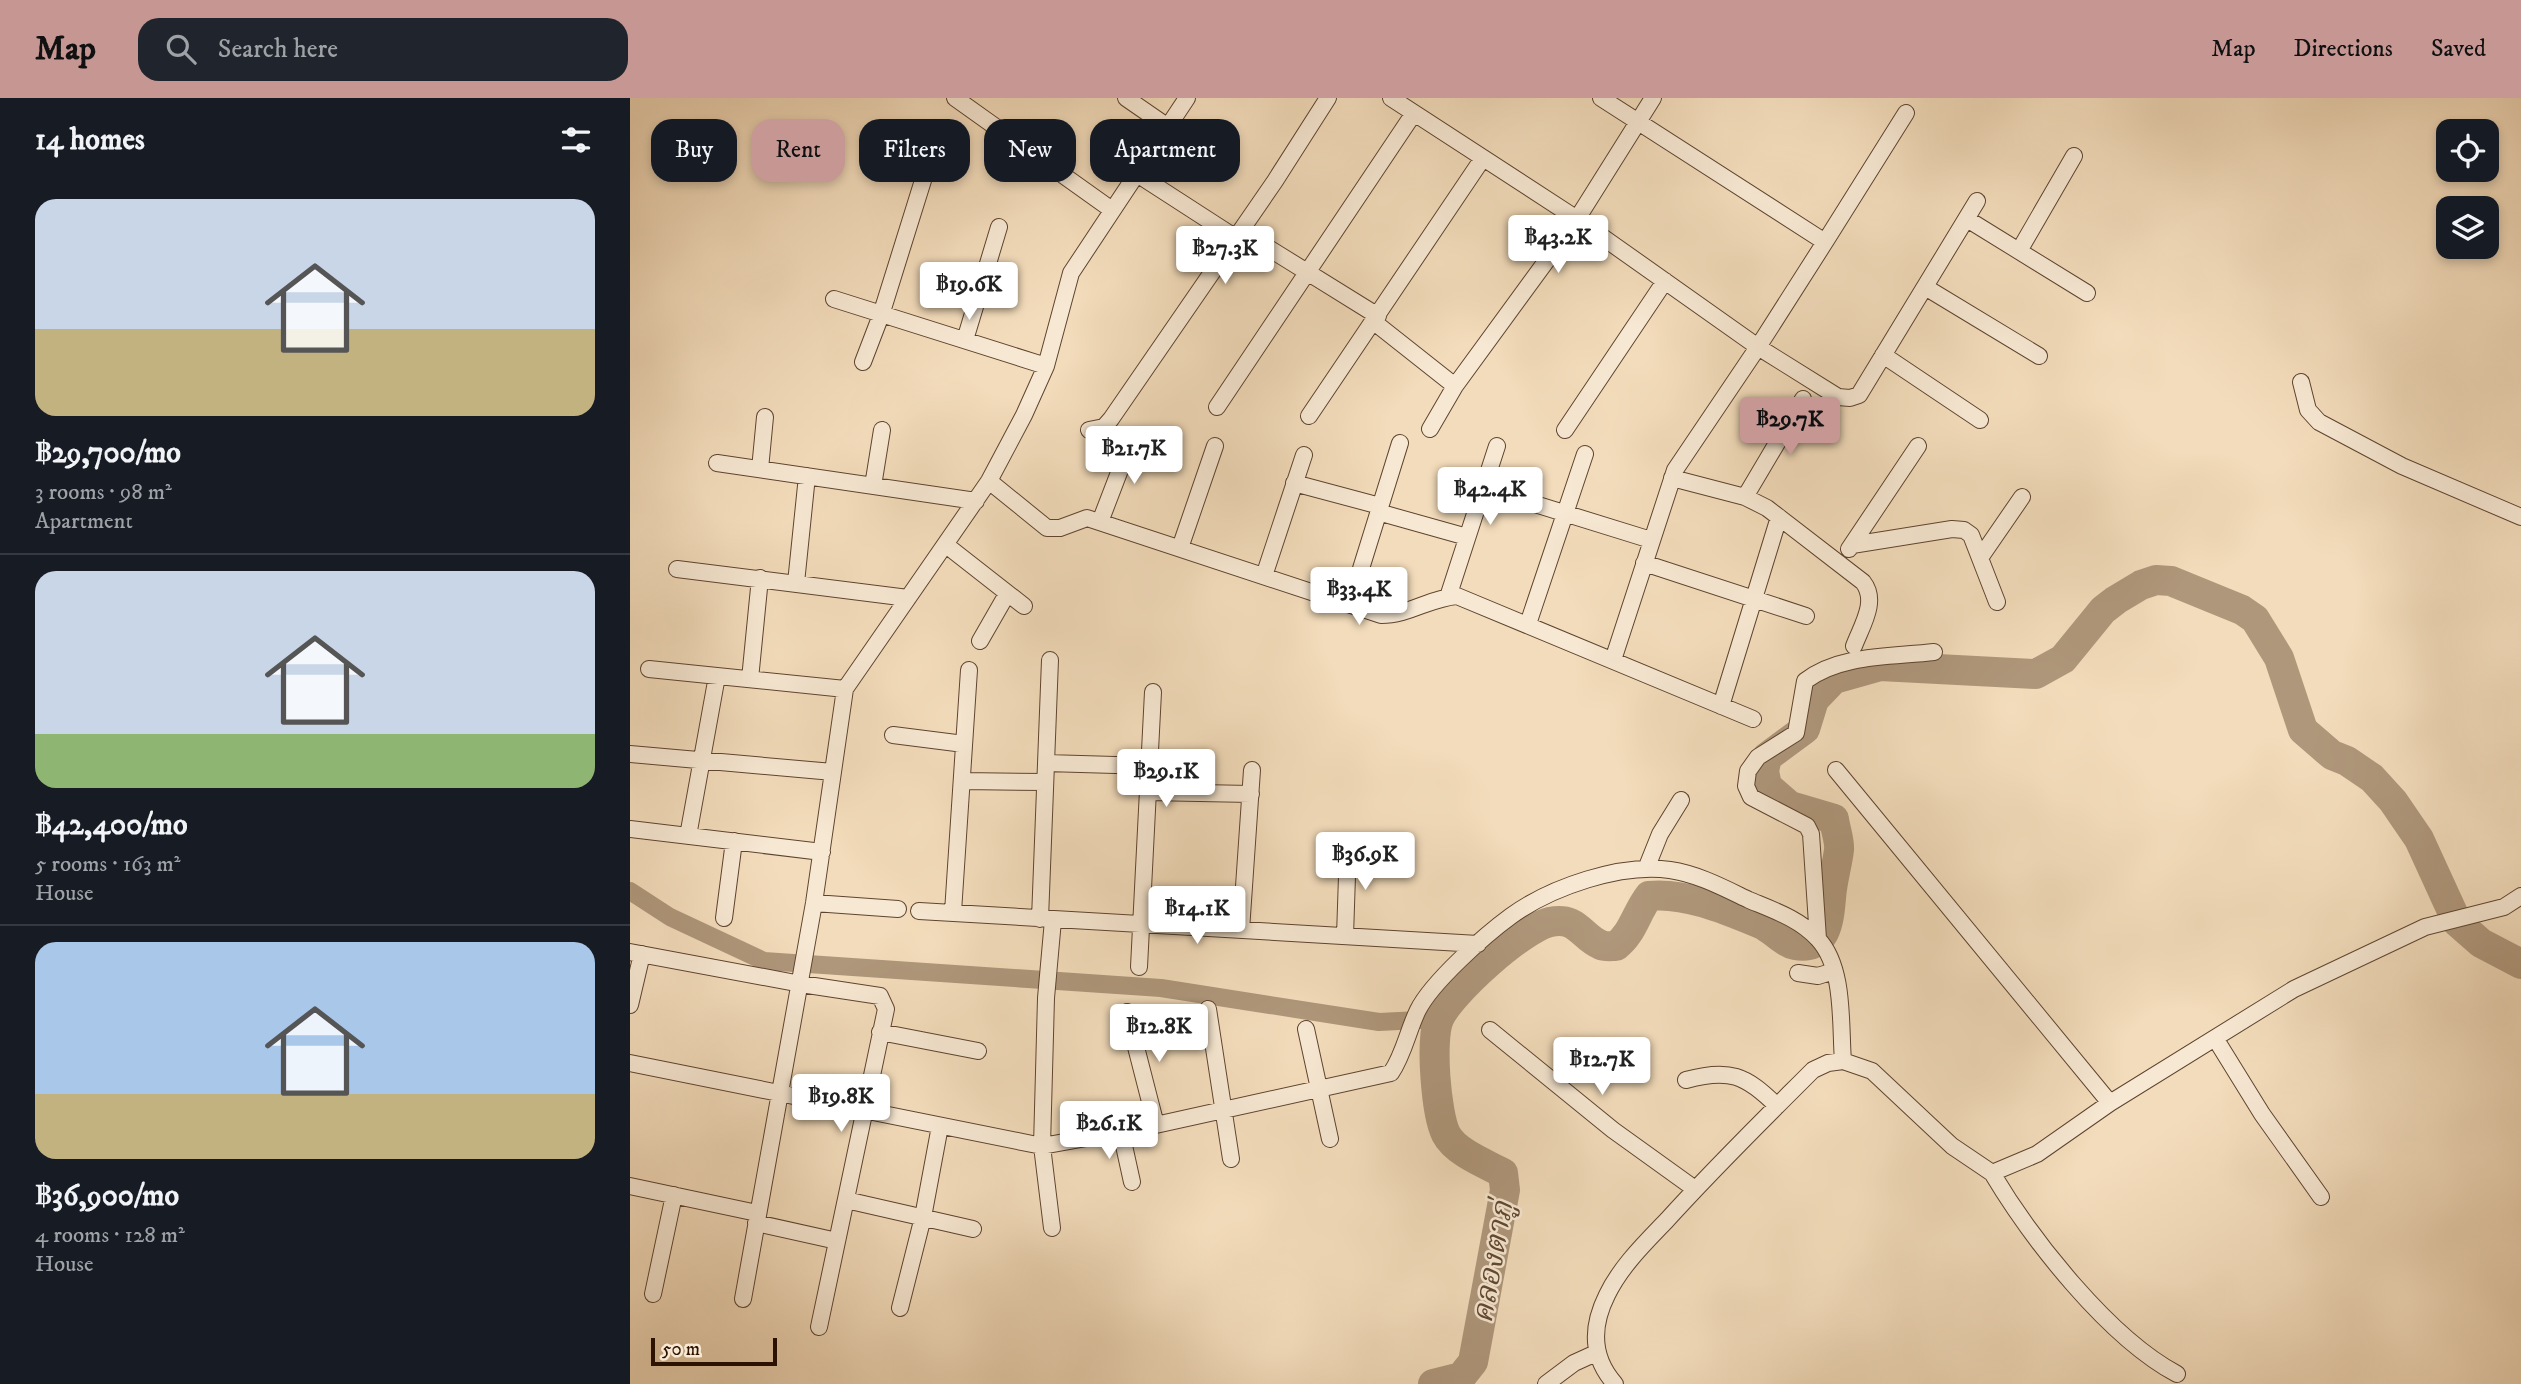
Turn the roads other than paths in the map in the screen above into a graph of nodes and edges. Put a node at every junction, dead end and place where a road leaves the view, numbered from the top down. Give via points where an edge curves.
1 (955, 98) edge
2 (1126, 98) edge
3 (1186, 98) edge
4 (1328, 98) edge
5 (1391, 98) edge
6 (1601, 98) edge
7 (1653, 98) edge
8 (1415, 113) junction
9 (1906, 113) dead end
10 (1156, 119) edge
11 (1173, 119) edge
12 (1635, 122) junction
13 (2074, 156) dead end
14 (1483, 158) junction
15 (923, 182) edge
16 (1132, 182) edge
17 (1150, 182) edge
18 (1977, 201) dead end
19 (1112, 211) junction
20 (1577, 219) junction
21 (1967, 219) junction
22 (999, 227) dead end
23 (1238, 235) junction
24 (1825, 242) junction
25 (2019, 251) junction
26 (1308, 273) junction
27 (1665, 281) junction
28 (1925, 287) junction
29 (2087, 293) dead end
30 (834, 299) dead end
31 (881, 315) junction
32 (1376, 319) junction
33 (965, 340) junction
34 (1758, 347) junction
35 (1883, 355) junction
36 (2039, 356) dead end
37 (863, 362) dead end
38 (1046, 366) junction
39 (2301, 383) dead end
40 (1455, 386) junction
41 (1803, 399) dead end
42 (1217, 407) dead end
43 (1309, 416) dead end
44 (765, 417) dead end
45 (1980, 420) dead end
46 (1430, 429) dead end
47 (882, 430) dead end
48 (1089, 430) dead end
49 (1565, 430) dead end
50 (1133, 436) dead end
51 (1400, 443) dead end
52 (1215, 446) dead end
53 (1497, 446) dead end
54 (1918, 446) dead end
55 (1586, 454) dead end
56 (1304, 455) dead end
57 (717, 463) dead end
58 (760, 470) junction
59 (807, 477) junction
60 (1672, 478) junction
61 (989, 481) junction
62 (1294, 483) junction
63 (873, 486) junction
64 (1483, 488) junction
65 (1745, 497) junction
66 (2022, 497) dead end
67 (976, 502) junction
68 (1379, 509) junction
69 (1566, 513) junction
70 (1779, 517) junction
71 (2521, 517) edge
72 (1100, 522) junction
73 (1467, 537) junction
74 (1651, 540) junction
75 (946, 545) junction
76 (1852, 545) junction
77 (1180, 548) junction
78 (1980, 558) junction
79 (1840, 562) junction
80 (1644, 564) junction
81 (677, 569) dead end
82 (1264, 576) junction
83 (760, 578) junction
84 (796, 583) junction
85 (1007, 594) junction
86 (1448, 597) junction
87 (908, 598) junction
88 (1754, 600) junction
89 (1997, 602) dead end
90 (1350, 604) junction
91 (1024, 606) dead end
92 (1806, 616) dead end
93 (1528, 624) junction
94 (980, 641) dead end
95 (1854, 646) dead end
96 (1934, 652) dead end
97 (1050, 660) dead end
98 (1613, 660) junction
99 (649, 669) dead end
100 (969, 670) dead end
101 (718, 676) junction
102 (750, 679) junction
103 (845, 689) junction
104 (1153, 692) dead end
105 (1721, 706) junction
106 (1753, 719) dead end
107 (893, 735) dead end
108 (964, 744) junction
109 (630, 754) edge
110 (700, 761) junction
111 (1046, 763) junction
112 (1150, 766) junction
113 (1252, 770) dead end
114 (1836, 770) dead end
115 (833, 772) junction
116 (962, 781) junction
117 (1045, 782) junction
118 (1149, 792) junction
119 (1251, 794) junction
120 (1681, 800) dead end
121 (630, 829) edge
122 (688, 836) junction
123 (734, 841) junction
124 (1348, 846) dead end
125 (822, 852) junction
126 (1646, 869) junction
127 (2521, 896) edge
128 (814, 903) junction
129 (898, 909) dead end
130 (919, 911) dead end
131 (953, 912) junction
132 (723, 918) dead end
133 (1046, 919) junction
134 (1142, 925) junction
135 (1241, 930) junction
136 (1345, 936) junction
137 (1818, 939) junction
138 (1478, 944) junction
139 (636, 953) edge
140 (1139, 967) dead end
141 (1834, 971) junction
142 (1798, 973) dead end
143 (802, 977) junction
144 (630, 1006) edge
145 (1208, 1009) dead end
146 (1127, 1012) dead end
147 (1306, 1029) dead end
148 (1490, 1030) dead end
149 (880, 1032) junction
150 (2215, 1038) junction
151 (978, 1051) dead end
152 (1843, 1061) junction
153 (630, 1063) edge
154 (1686, 1080) dead end
155 (1318, 1089) junction
156 (782, 1094) junction
157 (2110, 1103) junction
158 (1777, 1106) junction
159 (865, 1110) junction
160 (1225, 1110) junction
161 (1156, 1125) junction
162 (940, 1126) junction
163 (1121, 1132) junction
164 (1330, 1139) dead end
165 (1042, 1146) junction
166 (1231, 1159) dead end
167 (1992, 1173) junction
168 (1132, 1182) dead end
169 (630, 1186) edge
170 (1695, 1189) junction
171 (674, 1195) junction
172 (2321, 1197) dead end
173 (846, 1200) junction
174 (923, 1217) junction
175 (756, 1218) junction
176 (1052, 1228) dead end
177 (973, 1229) dead end
178 (837, 1241) junction
179 (653, 1294) dead end
180 (743, 1299) dead end
181 (900, 1308) dead end
182 (819, 1327) dead end
183 (1596, 1353) junction
184 (2177, 1374) dead end
185 (1546, 1384) edge
186 (1615, 1384) edge

1 - 19 street
2 - 10 street
3 - 11 street
4 - 23 street
5 - 8 street
6 - 12 street
7 - 12 street
8 - 14 street
8 - 26 street
9 - 24 street
12 - 20 street
12 - 24 street
13 - 25 street
14 - 20 street
14 - 32 street
15 - 31 street
16 - 19 street
17 - 23 street
18 - 21 street
19 - 38 street via 1071,273
20 - 27 street
20 - 40 street
21 - 25 street
21 - 28 street
22 - 33 street
23 - 26 street
23 - 48 street via 1111,419
24 - 34 street
25 - 29 street
26 - 32 street
26 - 42 street
27 - 34 street
27 - 49 street
28 - 35 street
28 - 36 street
30 - 31 street
31 - 33 street
31 - 37 street
32 - 40 street
32 - 43 street
33 - 38 street
34 - 35 street via 1838,397 1850,398 1859,395
34 - 60 street
35 - 45 street
38 - 61 street
39 - 71 street via 2308,410 2319,422 2402,466
40 - 46 street
41 - 65 street
44 - 58 street
47 - 63 street
50 - 72 street
51 - 68 street
52 - 77 street
53 - 64 street
54 - 76 street
55 - 69 street
56 - 62 street
57 - 58 street
58 - 59 street
59 - 63 street
59 - 84 street
60 - 65 street
60 - 74 street
61 - 67 street
61 - 72 street via 1047,528 1087,518
62 - 68 street
62 - 82 street
63 - 67 street
64 - 69 street
64 - 73 street
65 - 70 street
66 - 78 street
67 - 75 street
68 - 73 street
68 - 90 street
69 - 74 street
69 - 93 street
70 - 79 street
70 - 88 street
72 - 77 street
73 - 86 street
74 - 80 street
75 - 85 street
75 - 87 street
76 - 78 street via 1964,530 1971,535
76 - 79 street
77 - 82 street
78 - 89 street
79 - 95 street via 1869,590 1871,601
80 - 88 street
80 - 98 street
81 - 83 street
82 - 90 street
83 - 84 street
83 - 102 street
84 - 87 street
85 - 91 street
85 - 94 street
86 - 90 street via 1396,615
86 - 93 street via 1457,596
87 - 103 street
88 - 92 street
88 - 105 street
93 - 98 street
96 - 137 street via 1848,661 1814,674 1805,681 1796,733 1758,757 1748,771 1746,786 1751,797 1807,826 1811,834
97 - 111 street
98 - 105 street
99 - 101 street
100 - 108 street
101 - 102 street
101 - 110 street
102 - 103 street
103 - 115 street
104 - 112 street
105 - 106 street
107 - 108 street
108 - 116 street
109 - 110 street
110 - 115 street
110 - 122 street
111 - 112 street
111 - 117 street
112 - 118 street
113 - 119 street
114 - 157 street
115 - 125 street
116 - 117 street
116 - 131 street
117 - 133 street
118 - 119 street
118 - 134 street
119 - 135 street
120 - 126 street
121 - 122 street
122 - 123 street
123 - 125 street
123 - 132 street
124 - 136 street
125 - 128 street
126 - 137 street via 1704,879 1788,916
126 - 138 street via 1577,882 1513,915
127 - 150 street via 2504,907 2425,927 2294,989
128 - 129 street
128 - 143 street
130 - 131 street
131 - 133 street
133 - 134 street
133 - 165 street
134 - 135 street
134 - 140 street
135 - 136 street
136 - 138 street
137 - 141 street
138 - 155 street via 1420,1006 1391,1073
139 - 143 street
139 - 144 street
141 - 142 street via 1818,976
141 - 152 street
143 - 149 street via 880,996 886,1009
143 - 156 street
145 - 160 street
146 - 161 street
147 - 155 street
148 - 170 street
149 - 151 street
149 - 159 street
150 - 157 street
150 - 172 street
152 - 158 street via 1813,1070
152 - 167 street via 1872,1070 1952,1146
153 - 156 street
154 - 158 street via 1718,1072 1733,1075 1756,1084
155 - 160 street
155 - 164 street
156 - 159 street
156 - 175 street
157 - 167 street via 2037,1154
158 - 170 street
159 - 162 street
159 - 173 street
160 - 161 street
160 - 166 street
161 - 163 street
162 - 165 street
162 - 174 street
163 - 165 street
163 - 168 street
165 - 176 street
167 - 184 street via 2014,1210 2074,1285 2144,1354
169 - 171 street
170 - 183 street via 1625,1266 1606,1296 1596,1330
171 - 175 street
171 - 179 street
173 - 174 street
173 - 178 street
174 - 177 street
174 - 181 street
175 - 178 street
175 - 180 street
178 - 182 street
183 - 185 street
183 - 186 street

